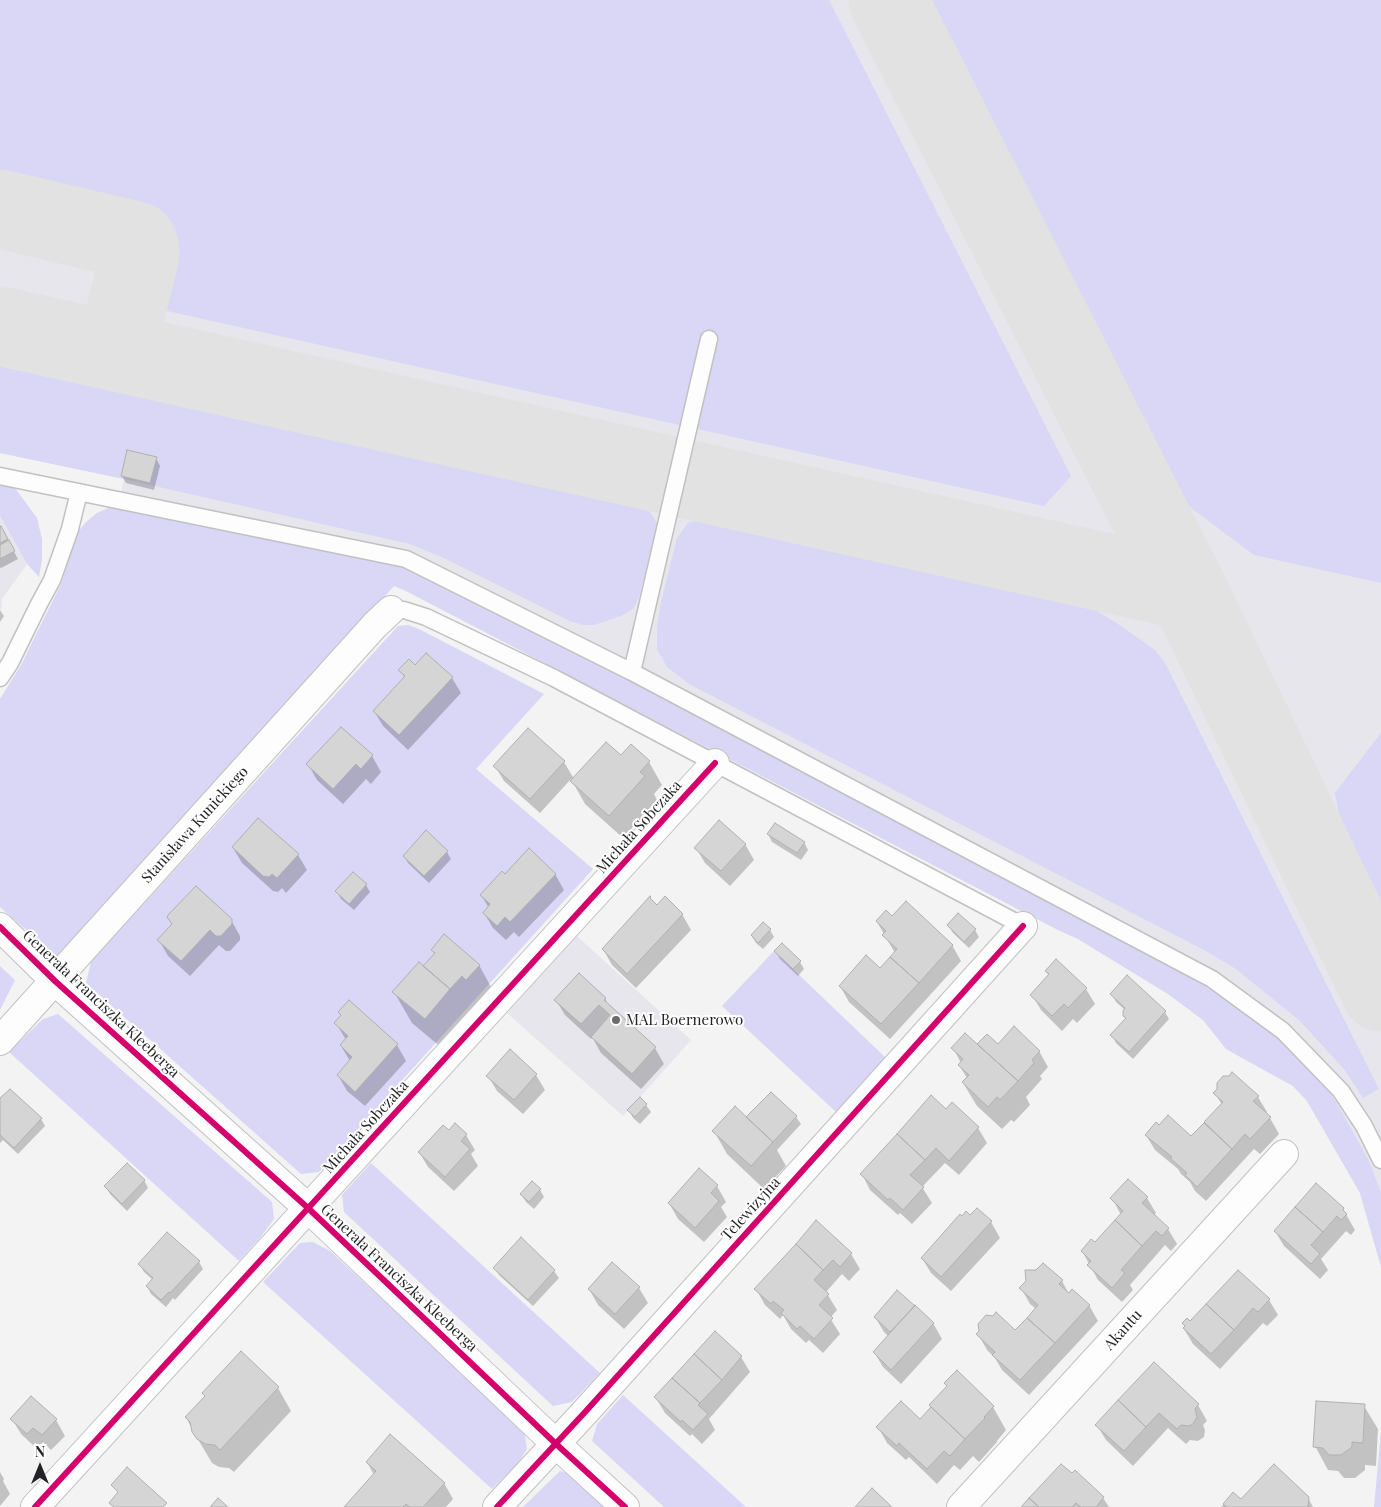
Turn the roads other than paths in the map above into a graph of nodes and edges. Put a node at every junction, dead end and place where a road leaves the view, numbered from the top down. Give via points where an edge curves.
1 (709, 339) dead end
2 (0, 476) edge
3 (78, 492) junction
4 (391, 610) joint
5 (632, 672) junction
6 (0, 678) edge
7 (715, 763) junction
8 (1023, 926) joint
9 (0, 927) edge
10 (55, 981) junction
11 (0, 1042) edge
12 (1377, 1141) edge
13 (1284, 1154) dead end
14 (1381, 1160) edge
15 (308, 1208) junction
16 (555, 1443) junction
17 (35, 1507) edge
18 (497, 1507) edge
19 (625, 1507) edge
20 (961, 1507) edge

1 - 5 lane
2 - 3 lane
3 - 5 lane via 406,560
3 - 6 lane via 70,529 52,580
4 - 7 lane via 404,610 426,617 554,678
4 - 10 street, Stanisława Kunickiego
5 - 12 lane via 1212,979 1284,1031 1341,1091
7 - 8 lane
7 - 15 street, Michała Sobczaka
8 - 16 street, Telewizyjna
9 - 10 street, Generała Franciszka Kleeberga
10 - 11 street, Stanisława Kunickiego
10 - 15 street, Generała Franciszka Kleeberga
12 - 14 lane
13 - 20 street, Akantu
15 - 16 street, Generała Franciszka Kleeberga
15 - 17 street, Michała Sobczaka
16 - 18 street, Telewizyjna
16 - 19 street, Generała Franciszka Kleeberga

